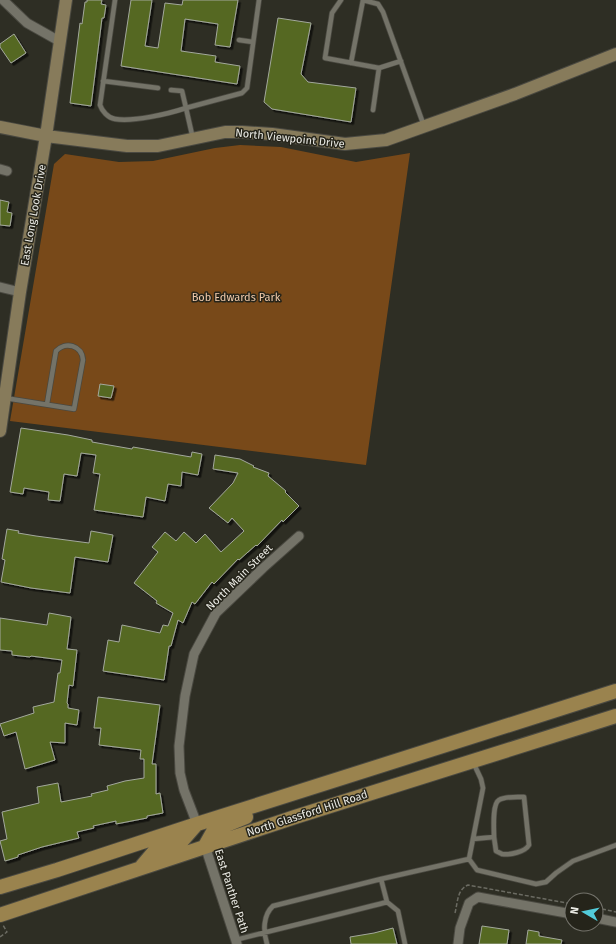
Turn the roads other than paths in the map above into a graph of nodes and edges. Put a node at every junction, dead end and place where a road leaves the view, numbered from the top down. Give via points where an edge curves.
1 (3, 0) edge
2 (66, 0) edge
3 (115, 0) edge
4 (259, 0) edge
5 (341, 0) edge
6 (363, 0) edge
7 (239, 40) dead end
8 (59, 41) junction
9 (253, 42) junction
10 (616, 54) edge
11 (401, 61) junction
12 (352, 63) junction
13 (379, 68) junction
14 (103, 81) junction
15 (158, 88) dead end
16 (171, 90) dead end
17 (186, 108) junction
18 (373, 110) dead end
19 (424, 126) junction
20 (0, 127) edge
21 (46, 136) junction
22 (192, 139) junction
23 (0, 287) edge
24 (20, 292) junction
25 (3, 398) edge
26 (47, 404) junction
27 (0, 431) edge
28 (299, 536) dead end
29 (616, 691) edge
30 (616, 716) edge
31 (473, 761) junction
32 (266, 802) junction
33 (197, 824) junction
34 (494, 837) junction
35 (473, 839) junction
36 (616, 845) edge
37 (205, 846) junction
38 (470, 858) junction
39 (141, 868) junction
40 (381, 879) junction
41 (0, 887) edge
42 (387, 902) junction
43 (564, 913) edge
44 (0, 917) edge
45 (604, 920) edge
46 (616, 922) edge
47 (264, 933) junction
48 (236, 942) edge
49 (267, 944) edge
50 (405, 944) edge
51 (458, 944) edge

1 - 8 street via 27,24
2 - 8 street, East Long Look Drive
3 - 14 lane
4 - 9 lane
5 - 12 lane via 332,13 324,58
6 - 11 lane via 378,4 383,12
6 - 12 lane
7 - 9 lane
8 - 21 street, East Long Look Drive
9 - 17 lane via 247,88 242,93
10 - 19 street, North Viewpoint Drive
11 - 13 lane
11 - 19 lane
12 - 13 lane
13 - 18 lane
14 - 15 lane
14 - 17 lane via 100,105 102,111 113,119 130,120
16 - 17 lane via 182,91
17 - 22 lane
19 - 22 street, North Viewpoint Drive via 386,140 345,144 242,132 225,132
20 - 21 street, North Viewpoint Drive
21 - 22 street, North Viewpoint Drive via 127,146 158,146
21 - 24 street, East Long Look Drive
23 - 24 street
24 - 25 street, East Long Look Drive
25 - 26 lane
25 - 27 street, East Long Look Drive
26 - 26 lane via 74,409 83,360 78,348 66,345 56,351
28 - 33 street, North Main Street via 216,614 194,654 185,696 179,752 184,790
29 - 32 main road, North Glassford Hill Road
30 - 31 main road, North Glassford Hill Road
31 - 35 lane via 483,788
31 - 37 main road, North Glassford Hill Road
32 - 33 main road, North Glassford Hill Road
32 - 37 main road via 250,815 214,830
33 - 39 main road via 182,841 153,853
33 - 41 main road, North Glassford Hill Road
34 - 34 lane via 496,851 502,854 523,852 527,849 529,845 524,797 497,801
34 - 35 lane
35 - 38 lane
36 - 38 lane via 573,861 546,882 536,884 477,870
37 - 39 main road, North Glassford Hill Road
37 - 48 street, East Panther Path
38 - 40 lane
39 - 44 main road, North Glassford Hill Road
40 - 42 lane
40 - 47 lane via 273,906 266,917
42 - 47 lane
42 - 50 lane via 398,911
43 - 51 street via 478,897 469,903 460,928
45 - 46 street
47 - 48 lane
47 - 49 lane

